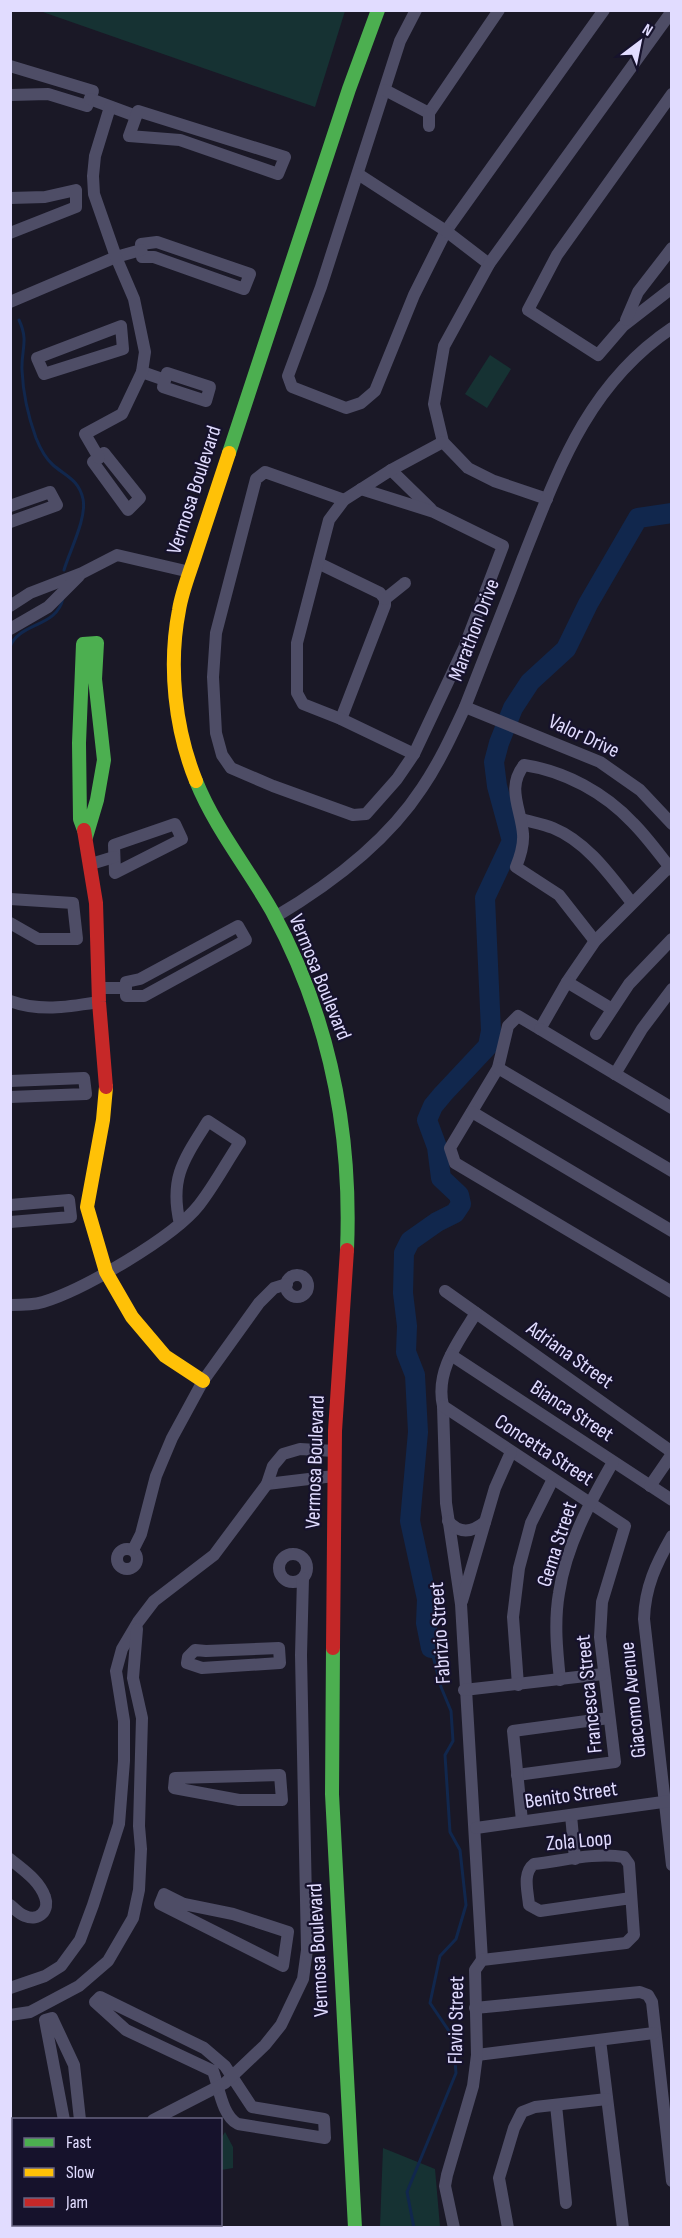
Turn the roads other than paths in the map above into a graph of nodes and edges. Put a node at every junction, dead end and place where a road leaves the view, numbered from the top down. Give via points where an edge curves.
1 (378, 10) edge
2 (416, 10) edge
3 (499, 10) edge
4 (604, 10) edge
5 (672, 11) edge
6 (10, 66) edge
7 (385, 90) junction
8 (10, 94) edge
9 (672, 94) edge
10 (90, 99) junction
11 (110, 107) junction
12 (136, 116) junction
13 (358, 174) junction
14 (94, 194) junction
15 (10, 198) edge
16 (76, 198) junction
17 (446, 231) junction
18 (10, 233) edge
19 (672, 248) edge
20 (141, 250) junction
21 (116, 257) junction
22 (489, 264) junction
23 (672, 288) edge
24 (10, 302) edge
25 (623, 326) junction
26 (672, 328) edge
27 (142, 333) junction
28 (122, 337) junction
29 (142, 372) junction
30 (165, 380) dead end
31 (443, 442) junction
32 (99, 458) dead end
33 (391, 470) junction
34 (361, 489) junction
35 (547, 499) junction
36 (344, 500) junction
37 (10, 506) edge
38 (434, 512) junction
39 (10, 522) edge
40 (318, 563) junction
41 (190, 572) junction
42 (82, 573) junction
43 (405, 583) dead end
44 (385, 599) junction
45 (10, 606) edge
46 (10, 629) edge
47 (465, 707) junction
48 (341, 719) junction
49 (79, 742) junction
50 (102, 747) junction
51 (414, 754) junction
52 (521, 819) junction
53 (672, 824) edge
54 (86, 837) junction
55 (114, 857) junction
56 (91, 864) junction
57 (670, 868) edge
58 (10, 899) edge
59 (632, 903) junction
60 (96, 917) junction
61 (275, 917) junction
62 (75, 919) junction
63 (10, 923) edge
64 (672, 939) edge
65 (595, 941) junction
66 (567, 982) junction
67 (99, 988) junction
68 (126, 988) junction
69 (672, 989) edge
70 (10, 1001) edge
71 (99, 1002) junction
72 (612, 1009) junction
73 (540, 1029) junction
74 (596, 1034) dead end
75 (498, 1068) junction
76 (615, 1074) junction
77 (10, 1081) edge
78 (86, 1086) junction
79 (106, 1087) junction
80 (10, 1097) edge
81 (672, 1108) edge
82 (472, 1112) junction
83 (672, 1171) edge
84 (10, 1205) edge
85 (87, 1207) junction
86 (71, 1209) junction
87 (10, 1222) edge
88 (180, 1224) junction
89 (672, 1231) edge
90 (106, 1272) junction
91 (286, 1284) dead end
92 (445, 1291) dead end
93 (672, 1292) edge
94 (10, 1305) edge
95 (476, 1313) junction
96 (451, 1355) junction
97 (203, 1381) junction
98 (443, 1406) junction
99 (334, 1451) junction
100 (511, 1452) junction
101 (672, 1453) edge
102 (613, 1462) junction
103 (334, 1476) junction
104 (553, 1479) junction
105 (267, 1484) junction
106 (650, 1486) junction
107 (672, 1500) edge
108 (590, 1503) junction
109 (448, 1521) junction
110 (485, 1522) junction
111 (625, 1526) joint
112 (672, 1536) edge
113 (133, 1550) dead end
114 (303, 1578) dead end
115 (460, 1604) junction
116 (138, 1622) junction
117 (280, 1655) junction
118 (301, 1655) junction
119 (603, 1674) junction
120 (560, 1680) junction
121 (518, 1685) junction
122 (464, 1690) junction
123 (609, 1718) junction
124 (142, 1719) junction
125 (124, 1721) junction
126 (517, 1775) junction
127 (281, 1786) junction
128 (304, 1786) junction
129 (667, 1801) edge
130 (571, 1815) junction
131 (522, 1821) junction
132 (118, 1824) junction
133 (139, 1826) junction
134 (476, 1828) junction
135 (10, 1859) edge
136 (575, 1859) junction
137 (672, 1865) edge
138 (631, 1898) junction
139 (10, 1905) edge
140 (630, 1941) joint
141 (287, 1949) junction
142 (307, 1950) junction
143 (482, 1960) junction
144 (10, 1988) edge
145 (475, 2008) junction
146 (10, 2015) edge
147 (654, 2033) junction
148 (600, 2040) junction
149 (477, 2055) junction
150 (219, 2069) junction
151 (232, 2078) junction
152 (219, 2086) junction
153 (607, 2099) junction
154 (556, 2105) junction
155 (169, 2116) edge
156 (64, 2118) edge
157 (80, 2118) edge
158 (672, 2181) edge
159 (566, 2203) dead end
160 (355, 2228) edge
161 (454, 2228) edge
162 (508, 2228) edge
163 (623, 2228) edge

1 - 41 main road, Vermosa Boulevard
2 - 7 street via 400,41
3 - 7 street via 429,119
4 - 17 street
5 - 22 street
6 - 10 street via 93,91
7 - 13 street
8 - 10 street via 48,94 87,106
9 - 25 street via 557,255 528,310 598,355
10 - 11 street
11 - 12 street
11 - 14 street via 95,156
12 - 12 street via 129,136 180,140 278,174 285,157 138,111
13 - 17 street
13 - 17 street via 288,376 292,387 346,408 362,403 375,392 414,295
14 - 16 street
14 - 21 street
15 - 16 street via 45,197 75,190
16 - 18 street via 76,207
17 - 22 street
19 - 25 street via 639,292
20 - 20 street via 142,257 154,257 244,289 250,274 157,242 141,244
20 - 21 street
21 - 24 street
21 - 27 street via 134,298
22 - 31 street via 444,346 434,404
23 - 25 street
26 - 35 street, Marathon Drive via 643,350 609,386 580,428
27 - 28 street
27 - 29 street
28 - 28 street via 121,326 37,358 44,374 123,349
29 - 30 street
29 - 32 street via 122,414 85,434
31 - 33 street
31 - 35 street via 468,468
33 - 34 street
33 - 38 street
34 - 36 street
34 - 38 street
35 - 47 street, Marathon Drive
36 - 40 street via 329,520
36 - 51 street via 265,472 256,479 216,633 213,677 216,733 222,755 231,768 353,815 366,814
37 - 39 street via 50,492 57,505
38 - 51 street via 503,546 464,648
40 - 44 street
40 - 48 street via 297,643 297,693 303,704
41 - 42 street via 117,555
41 - 61 main road, Vermosa Boulevard via 178,613 176,656 184,740 212,817
42 - 45 street via 30,593
42 - 46 street via 48,607
43 - 44 street
44 - 48 street
47 - 53 street, Valor Drive via 578,751 618,772 648,796
47 - 61 street, Marathon Drive via 422,789 390,829 350,866
48 - 51 street
49 - 50 street
49 - 50 main road via 83,644 97,643 95,679
49 - 54 main road via 80,819
50 - 54 main road via 104,760 97,800
52 - 57 street via 514,791 516,775 524,765 540,767 589,788 614,804
52 - 59 street via 571,838 589,852
52 - 65 street via 524,836 516,867 559,895
54 - 56 main road
55 - 55 street via 115,873 182,839 175,824 114,845
55 - 56 street
56 - 60 main road
57 - 59 street
58 - 62 street via 73,903
59 - 65 street
60 - 62 street
60 - 67 main road
61 - 99 main road, Vermosa Boulevard via 321,1025 338,1090 344,1137 348,1221
62 - 63 street via 77,939 38,939
64 - 72 street
65 - 66 street
66 - 72 street
66 - 73 street
67 - 68 street
67 - 71 main road
68 - 68 street via 126,996 144,996 246,940 238,926 140,979 126,982
69 - 76 street
70 - 71 street via 43,1009
71 - 79 main road
72 - 74 street
73 - 75 street via 518,1016 508,1026
73 - 76 street
75 - 82 street
75 - 83 street
76 - 81 street
77 - 78 street via 84,1078
78 - 79 street
78 - 80 street via 86,1094
79 - 85 main road via 104,1120
82 - 89 street
82 - 93 street via 450,1148 455,1163
84 - 86 street via 69,1200
85 - 86 street
85 - 90 main road
86 - 87 street via 71,1217
88 - 88 street via 199,1205 240,1142 208,1121 188,1152 176,1182 175,1204
88 - 90 street
90 - 94 street via 58,1296
90 - 97 main road via 132,1317 165,1356
91 - 97 street via 274,1288 259,1303
92 - 95 street, Adriana Street
95 - 96 street, Fabrizio Street
95 - 101 street, Adriana Street
96 - 98 street, Fabrizio Street via 442,1376
96 - 102 street, Bianca Street
97 - 113 street via 156,1476
98 - 100 street, Concetta Street
98 - 109 street, Fabrizio Street
99 - 103 main road, Vermosa Boulevard
99 - 105 street via 300,1449 283,1454 273,1466
100 - 104 street, Concetta Street
100 - 110 street
101 - 106 street, Adriana Street
102 - 106 street, Bianca Street
102 - 108 street, Gema Street
103 - 105 street
103 - 160 main road, Vermosa Boulevard via 332,1789
104 - 108 street, Concetta Street
104 - 121 street via 531,1523 519,1568 513,1617
105 - 116 street via 214,1555 154,1600
106 - 107 street, Bianca Street
108 - 111 street, Concetta Street
108 - 120 street, Gema Street via 559,1592 556,1635
109 - 110 street via 468,1531
109 - 115 street, Fabrizio Street
110 - 115 street
111 - 119 street, Francesca Street via 602,1602
112 - 129 street, Giacomo Avenue via 655,1564 644,1619
114 - 118 street
115 - 122 street, Fabrizio Street
116 - 124 street via 133,1678
116 - 125 street via 122,1649 116,1671
117 - 117 street via 279,1648 197,1649 187,1663 202,1668 280,1663
117 - 118 street
118 - 128 street
119 - 120 street
119 - 123 street, Francesca Street
120 - 121 street
121 - 122 street
122 - 134 street, Fabrizio Street
123 - 126 street via 513,1731
123 - 126 street, Francesca Street via 615,1762
124 - 125 street
124 - 133 street
125 - 132 street
126 - 131 street
127 - 127 street via 280,1775 175,1778 174,1788 239,1800 282,1800
127 - 128 street
128 - 142 street
129 - 130 street, Benito Street
129 - 137 street, Giacomo Avenue
130 - 131 street, Benito Street
130 - 136 street
131 - 134 street, Benito Street
132 - 133 street
132 - 144 street via 80,1940 61,1966
133 - 146 street via 141,1849 133,1918 108,1961 60,1998 30,2012
134 - 143 street, Fabrizio Street
135 - 139 street via 33,1878 46,1899 45,1910 39,1917 22,1915
136 - 138 street, Zola Loop via 624,1857 629,1864
136 - 138 street, Zola Loop via 529,1868 529,1905 540,1911
138 - 140 street, Zola Loop via 634,1935
140 - 143 street, Flavio Street
141 - 141 street via 288,1932 233,1914 184,1904 164,1894 160,1904 283,1966
141 - 142 street
142 - 151 street via 303,1979 281,2025
143 - 145 street, Flavio Street via 475,1970
145 - 147 street via 640,1992 652,2002
145 - 149 street, Flavio Street
147 - 148 street
147 - 158 street
148 - 149 street
148 - 153 street
149 - 161 street, Flavio Street via 467,2113 447,2175
150 - 150 street via 204,2048 100,1997 95,2002 126,2030
150 - 151 street
150 - 152 street
151 - 152 street
151 - 152 street via 252,2107 324,2119 325,2138 238,2124 228,2116
152 - 155 street
153 - 154 street
153 - 163 street
154 - 159 street
154 - 162 street via 522,2112 514,2128 499,2178
156 - 157 street via 45,2020 52,2018 74,2065

